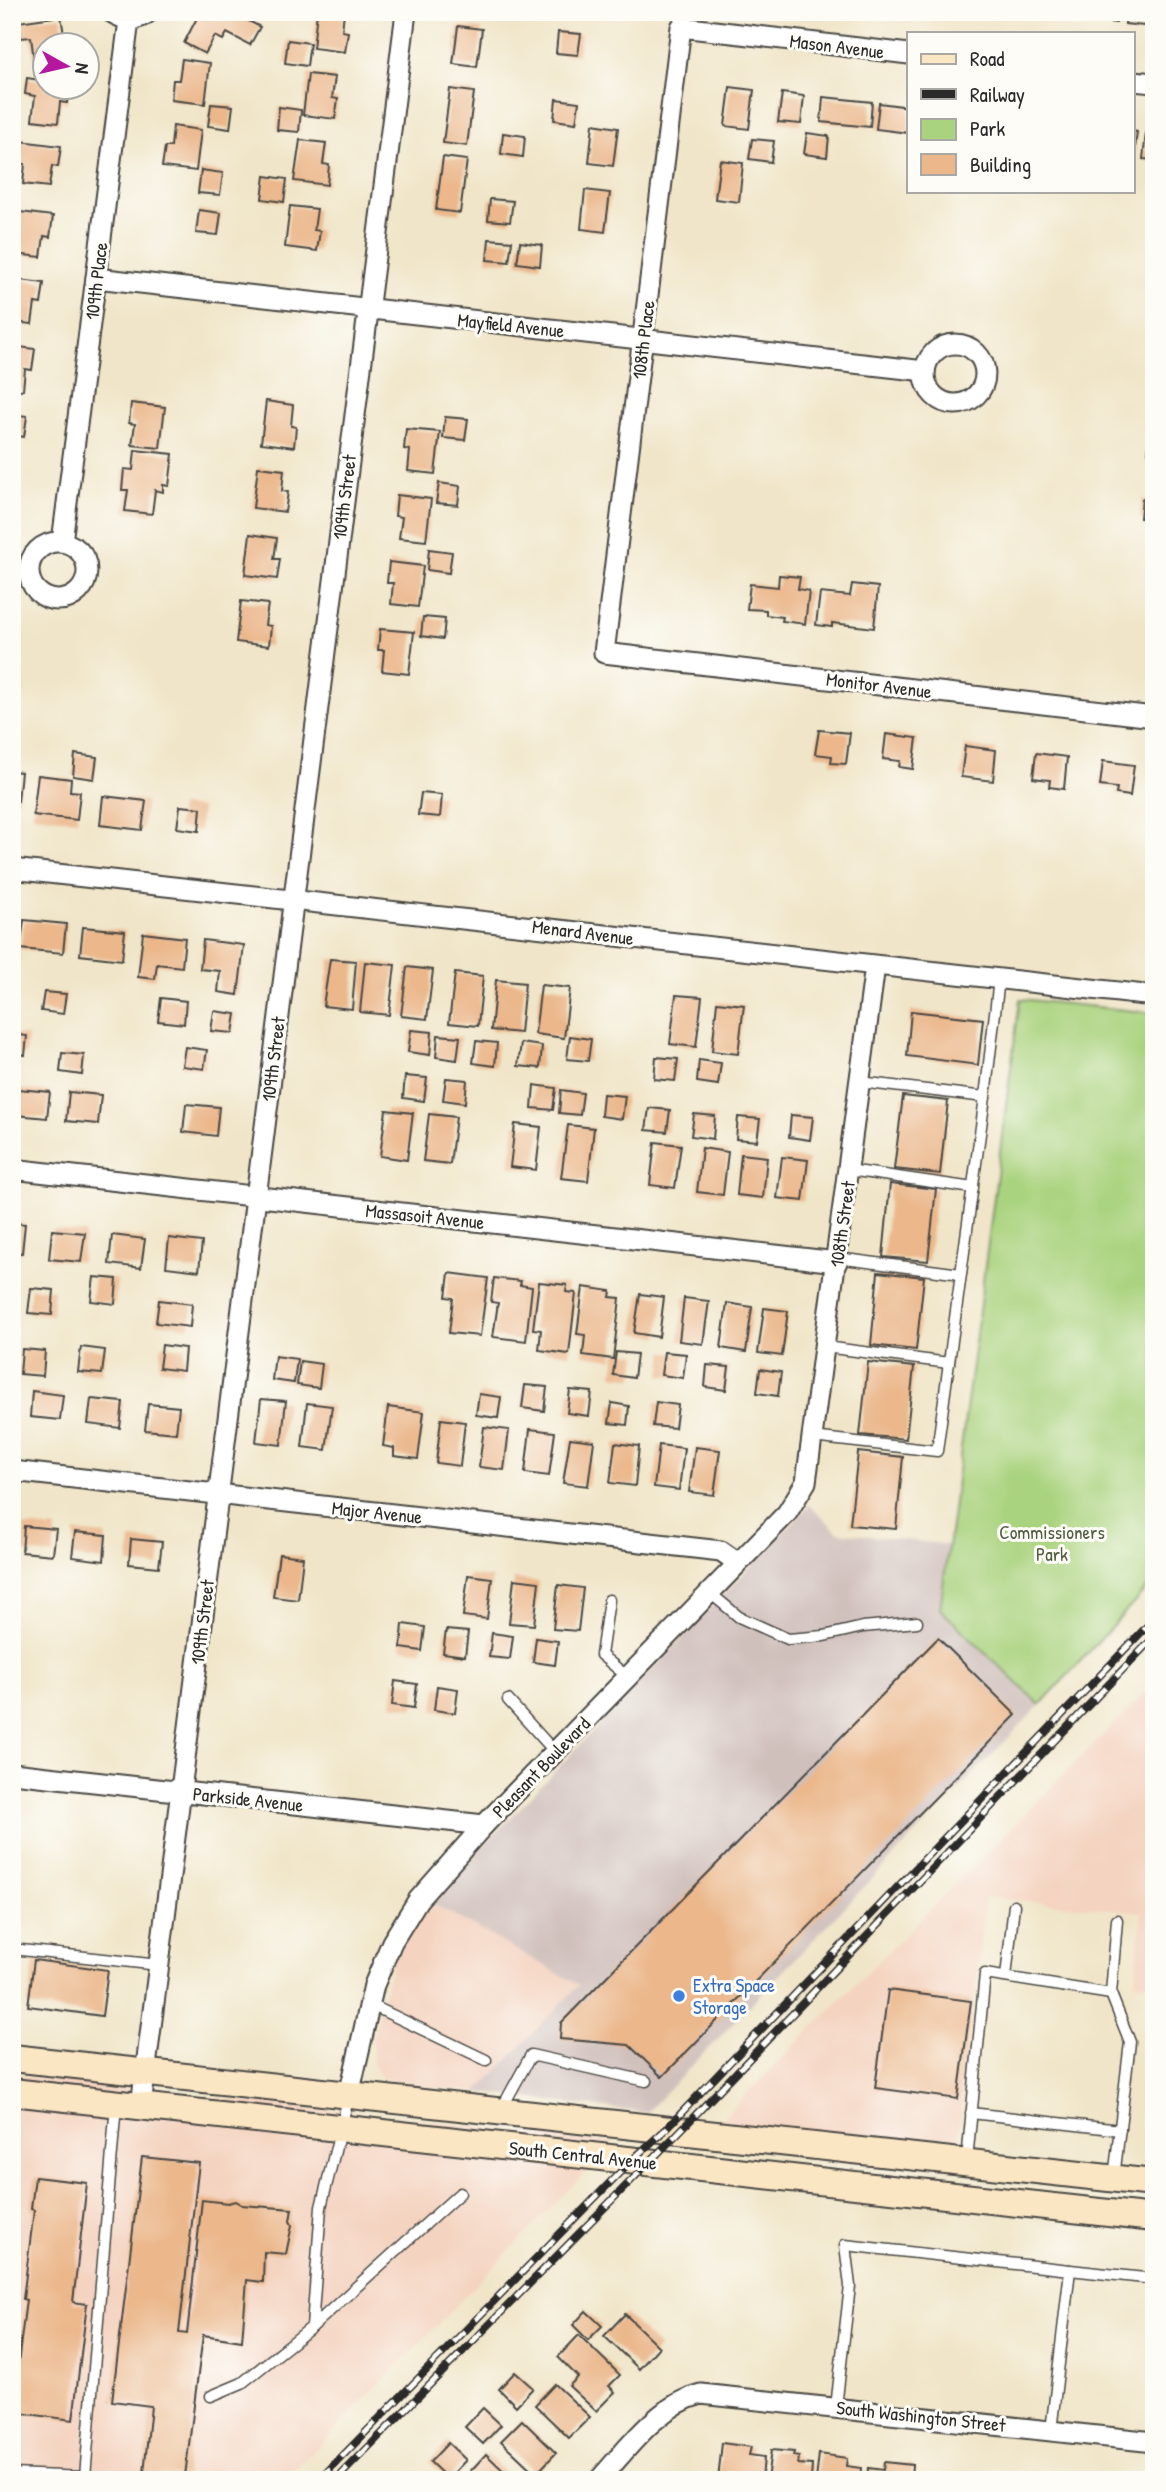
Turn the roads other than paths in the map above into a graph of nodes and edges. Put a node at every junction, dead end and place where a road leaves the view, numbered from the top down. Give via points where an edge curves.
1 (149, 12) edge
2 (406, 12) edge
3 (120, 16) edge
4 (681, 27) joint
5 (907, 54) edge
6 (1134, 81) edge
7 (1154, 83) edge
8 (96, 278) junction
9 (368, 310) junction
10 (643, 339) junction
11 (925, 371) dead end
12 (62, 542) dead end
13 (604, 653) joint
14 (1154, 717) edge
15 (12, 869) edge
16 (293, 899) junction
17 (875, 966) junction
18 (999, 979) junction
19 (1154, 996) edge
20 (860, 1082) junction
21 (985, 1097) junction
22 (12, 1169) edge
23 (849, 1170) junction
24 (972, 1188) junction
25 (256, 1196) junction
26 (837, 1260) junction
27 (961, 1274) junction
28 (825, 1347) junction
29 (949, 1363) junction
30 (812, 1437) junction
31 (12, 1471) edge
32 (806, 1482) joint
33 (219, 1493) junction
34 (738, 1563) junction
35 (709, 1592) junction
36 (609, 1600) dead end
37 (917, 1622) dead end
38 (629, 1678) junction
39 (508, 1700) dead end
40 (555, 1752) junction
41 (12, 1773) edge
42 (181, 1792) junction
43 (484, 1825) junction
44 (1014, 1905) dead end
45 (1117, 1920) dead end
46 (12, 1949) edge
47 (159, 1965) junction
48 (1006, 1977) junction
49 (1111, 1994) junction
50 (369, 2004) junction
51 (12, 2058) edge
52 (486, 2060) dead end
53 (145, 2073) junction
54 (646, 2081) dead end
55 (12, 2092) edge
56 (349, 2095) junction
57 (129, 2105) junction
58 (500, 2111) junction
59 (971, 2113) junction
60 (339, 2128) junction
61 (1120, 2130) junction
62 (967, 2163) junction
63 (1114, 2179) junction
64 (1154, 2183) edge
65 (460, 2193) dead end
66 (1154, 2218) edge
67 (1070, 2270) junction
68 (1154, 2279) edge
69 (312, 2326) junction
70 (211, 2396) dead end
71 (836, 2407) junction
72 (1051, 2431) junction
73 (1154, 2442) edge
74 (12, 2474) edge
75 (85, 2479) edge
76 (598, 2480) edge

1 - 3 street, 109th Place via 139,19
2 - 9 street, 109th Street
3 - 8 street, 109th Place
4 - 5 street, Mason Avenue
4 - 10 street, 108th Place
6 - 7 street
8 - 9 street, Mayfield Avenue
8 - 12 street, 109th Place
9 - 10 street, Mayfield Avenue
9 - 16 street, 109th Street
10 - 11 street, Mayfield Avenue
10 - 13 street, 108th Place
13 - 14 street, Monitor Avenue
15 - 16 street, Menard Avenue
16 - 17 street, Menard Avenue
16 - 25 street, 109th Street
17 - 18 street, Menard Avenue
17 - 20 street, 108th Street
18 - 19 street, Menard Avenue
18 - 21 lane
20 - 21 lane
20 - 23 street, 108th Street
21 - 24 lane
22 - 25 street, Massasoit Avenue
23 - 24 lane
23 - 26 street, 108th Street
24 - 27 lane
25 - 26 street, Massasoit Avenue
25 - 33 street, 109th Street
26 - 27 lane
26 - 28 street, 108th Street
27 - 29 lane
28 - 29 lane
28 - 30 street, 108th Street
29 - 30 lane via 937,1451
30 - 32 street, 108th Street
31 - 33 street, Major Avenue
32 - 34 street, Pleasant Boulevard via 787,1513
33 - 34 street, Major Avenue via 721,1551
33 - 42 street, 109th Street
34 - 35 street, Pleasant Boulevard
35 - 37 lane via 739,1617 788,1639
35 - 38 street, Pleasant Boulevard
36 - 38 lane via 601,1655
38 - 40 street, Pleasant Boulevard
39 - 40 lane
40 - 43 street, Pleasant Boulevard
41 - 42 street, Parkside Avenue
42 - 43 street, Parkside Avenue
42 - 47 street, 109th Street
43 - 50 street, Pleasant Boulevard via 418,1900 392,1942
44 - 48 lane
45 - 49 lane
46 - 47 lane
47 - 53 street, 109th Street
48 - 49 lane
48 - 59 lane via 985,1974
49 - 61 lane via 1130,2042
50 - 52 lane
50 - 56 street, Pleasant Boulevard
51 - 53 street, South Central Avenue
53 - 56 street, South Central Avenue
53 - 57 street, 109th Street
54 - 58 lane via 531,2055
55 - 57 street, South Central Avenue
56 - 58 street, South Central Avenue
56 - 60 lane
57 - 60 street, South Central Avenue
57 - 75 lane
58 - 62 street, South Central Avenue
59 - 61 lane
59 - 62 lane
60 - 66 street, South Central Avenue
60 - 69 lane via 321,2207
61 - 63 lane
62 - 63 street, South Central Avenue
63 - 64 street, South Central Avenue
65 - 69 lane
67 - 68 lane
67 - 71 lane via 845,2245 850,2287
67 - 72 lane
69 - 70 lane via 242,2383
71 - 72 street, South Washington Street
71 - 76 street, South Washington Street via 701,2393 661,2414
72 - 73 street, South Washington Street
74 - 75 lane

